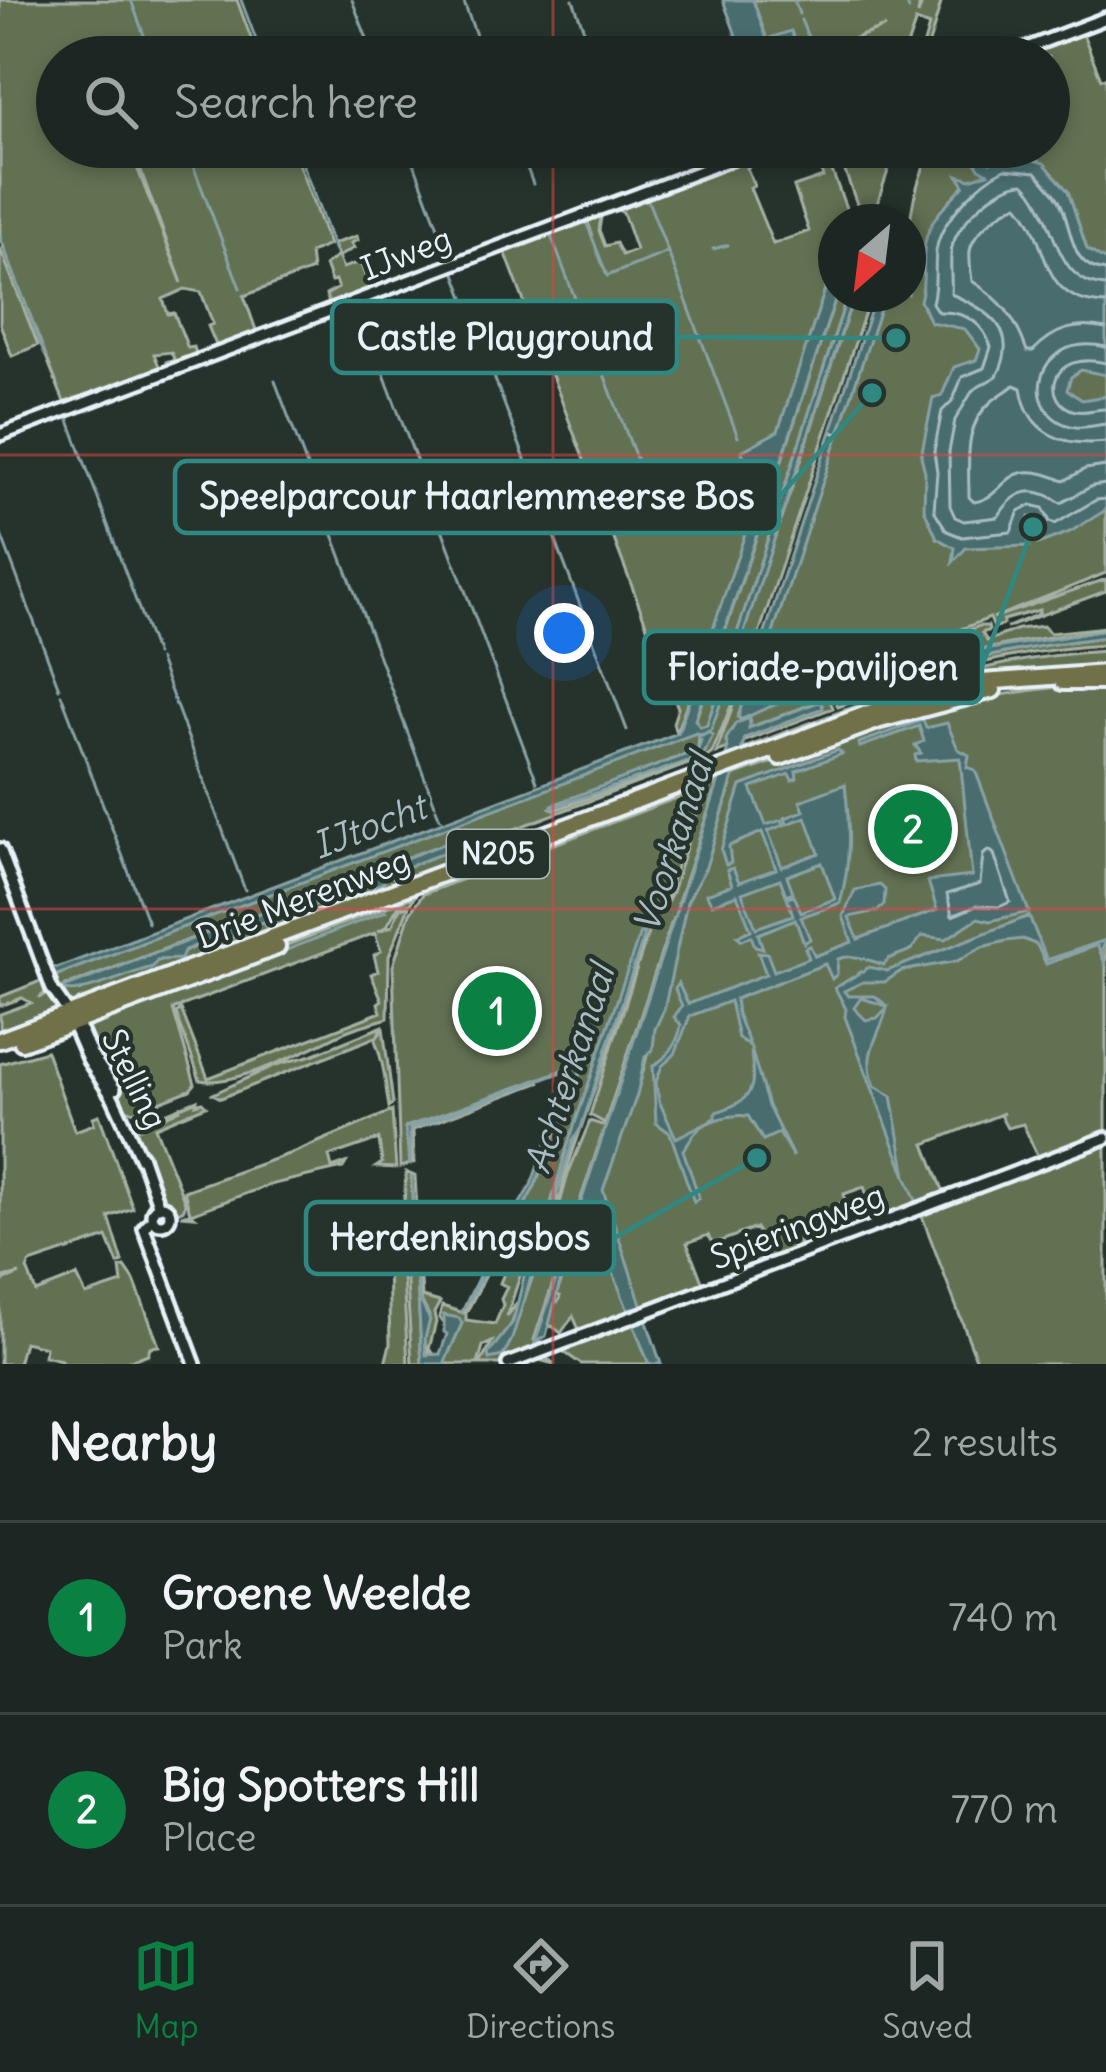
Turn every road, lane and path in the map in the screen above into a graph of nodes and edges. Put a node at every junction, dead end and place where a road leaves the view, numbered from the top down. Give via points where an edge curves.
1 (1106, 18) edge
2 (1058, 36) edge
3 (708, 168) edge
4 (0, 435) edge
5 (1106, 673) edge
6 (1106, 682) edge
7 (739, 767) junction
8 (0, 849) edge
9 (72, 1023) junction
10 (0, 1044) edge
11 (1106, 1138) edge
12 (195, 1364) edge
13 (508, 1364) edge

1 - 2 street
3 - 4 street, IJweg
5 - 7 highway, Drie Merenweg / N205 via 944,690
6 - 7 highway, Drie Merenweg / N205 via 1027,685 935,702
7 - 9 highway, Drie Merenweg / N205
8 - 9 street, Stelling
9 - 10 highway, Drie Merenweg / N205
9 - 12 street, Stelling via 118,1095 156,1212 144,1228
11 - 13 street, Spieringweg

